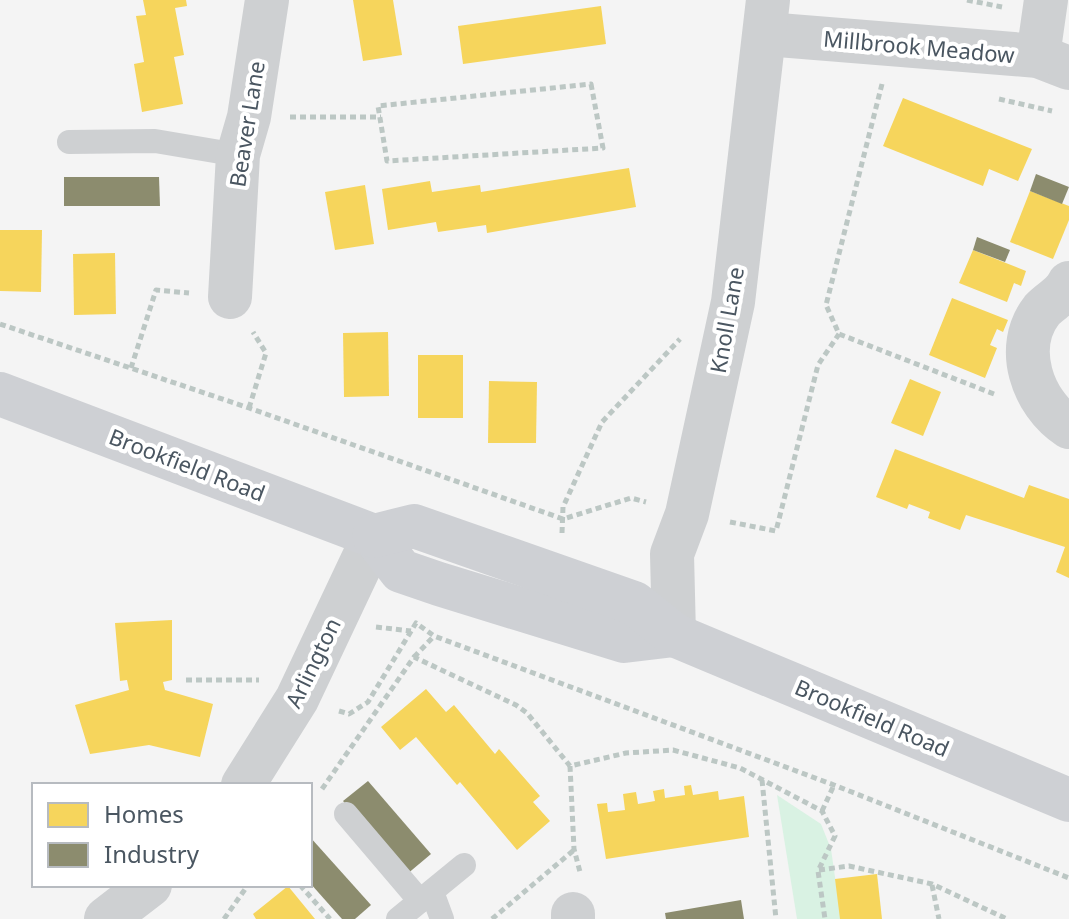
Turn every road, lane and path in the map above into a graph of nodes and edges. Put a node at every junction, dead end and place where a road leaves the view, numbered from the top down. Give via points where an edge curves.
1 (267, 0) edge
2 (1046, 0) edge
3 (767, 17) edge
4 (886, 45) junction
5 (1053, 62) edge
6 (381, 117) junction
7 (244, 136) junction
8 (69, 142) dead end
9 (1069, 283) edge
10 (230, 297) junction
11 (733, 302) junction
12 (0, 324) edge
13 (839, 334) junction
14 (131, 368) junction
15 (1038, 391) junction
16 (0, 394) edge
17 (249, 408) junction
18 (1069, 427) edge
19 (687, 514) junction
20 (563, 519) junction
21 (374, 536) junction
22 (674, 635) junction
23 (434, 636) junction
24 (414, 657) junction
25 (186, 680) dead end
26 (297, 699) junction
27 (570, 766) junction
28 (761, 779) junction
29 (244, 783) edge
30 (834, 785) junction
31 (1069, 800) edge
32 (314, 802) dead end
33 (822, 811) junction
34 (346, 814) dead end
35 (574, 849) junction
36 (464, 865) dead end
37 (818, 871) junction
38 (1069, 878) edge
39 (932, 884) junction
40 (147, 887) edge
41 (247, 887) edge
42 (302, 887) edge
43 (426, 897) junction
44 (573, 916) edge
45 (106, 919) edge
46 (224, 919) edge
47 (330, 919) edge
48 (398, 919) edge
49 (442, 919) edge
50 (492, 919) edge
51 (776, 919) edge
52 (825, 919) edge
53 (939, 919) edge
54 (1007, 919) edge

1 - 7 street, Beaver Lane
2 - 5 street
3 - 4 street, Millbrook Meadow
3 - 11 street, Knoll Lane
4 - 5 street, Millbrook Meadow
4 - 13 path via 885,75 826,305
6 - 6 path via 378,106 591,84 603,148 387,161
6 - 7 path
7 - 8 lane
7 - 10 street, Beaver Lane
9 - 15 street via 1042,310 1027,340
10 - 14 path via 156,290
10 - 17 path via 266,353
11 - 19 street, Knoll Lane
11 - 20 path via 708,314 674,344 602,422 563,507
12 - 14 path
13 - 15 path via 1021,404
13 - 19 path via 818,365 776,531
14 - 17 path
15 - 18 street
16 - 21 main road, Brookfield Road
17 - 20 path
19 - 20 path via 631,498
19 - 22 street, Knoll Lane via 672,554
21 - 22 main road, Brookfield Road via 414,526 634,603
21 - 26 street, Arlington
22 - 31 main road, Brookfield Road
23 - 24 path
23 - 26 path via 416,623 368,702 349,714
23 - 30 path
24 - 27 path via 516,705
24 - 32 path
25 - 26 path via 256,679
26 - 29 street, Arlington
27 - 28 path via 626,753 673,750
27 - 35 path
28 - 33 path
28 - 51 path
30 - 33 path
30 - 38 path
33 - 37 path via 835,836
34 - 43 lane
35 - 44 path via 589,900
35 - 50 path
36 - 43 lane
37 - 39 path via 849,866
37 - 52 path
39 - 53 path
39 - 54 path
40 - 45 street
41 - 46 path
42 - 47 path
43 - 48 lane
43 - 49 lane

